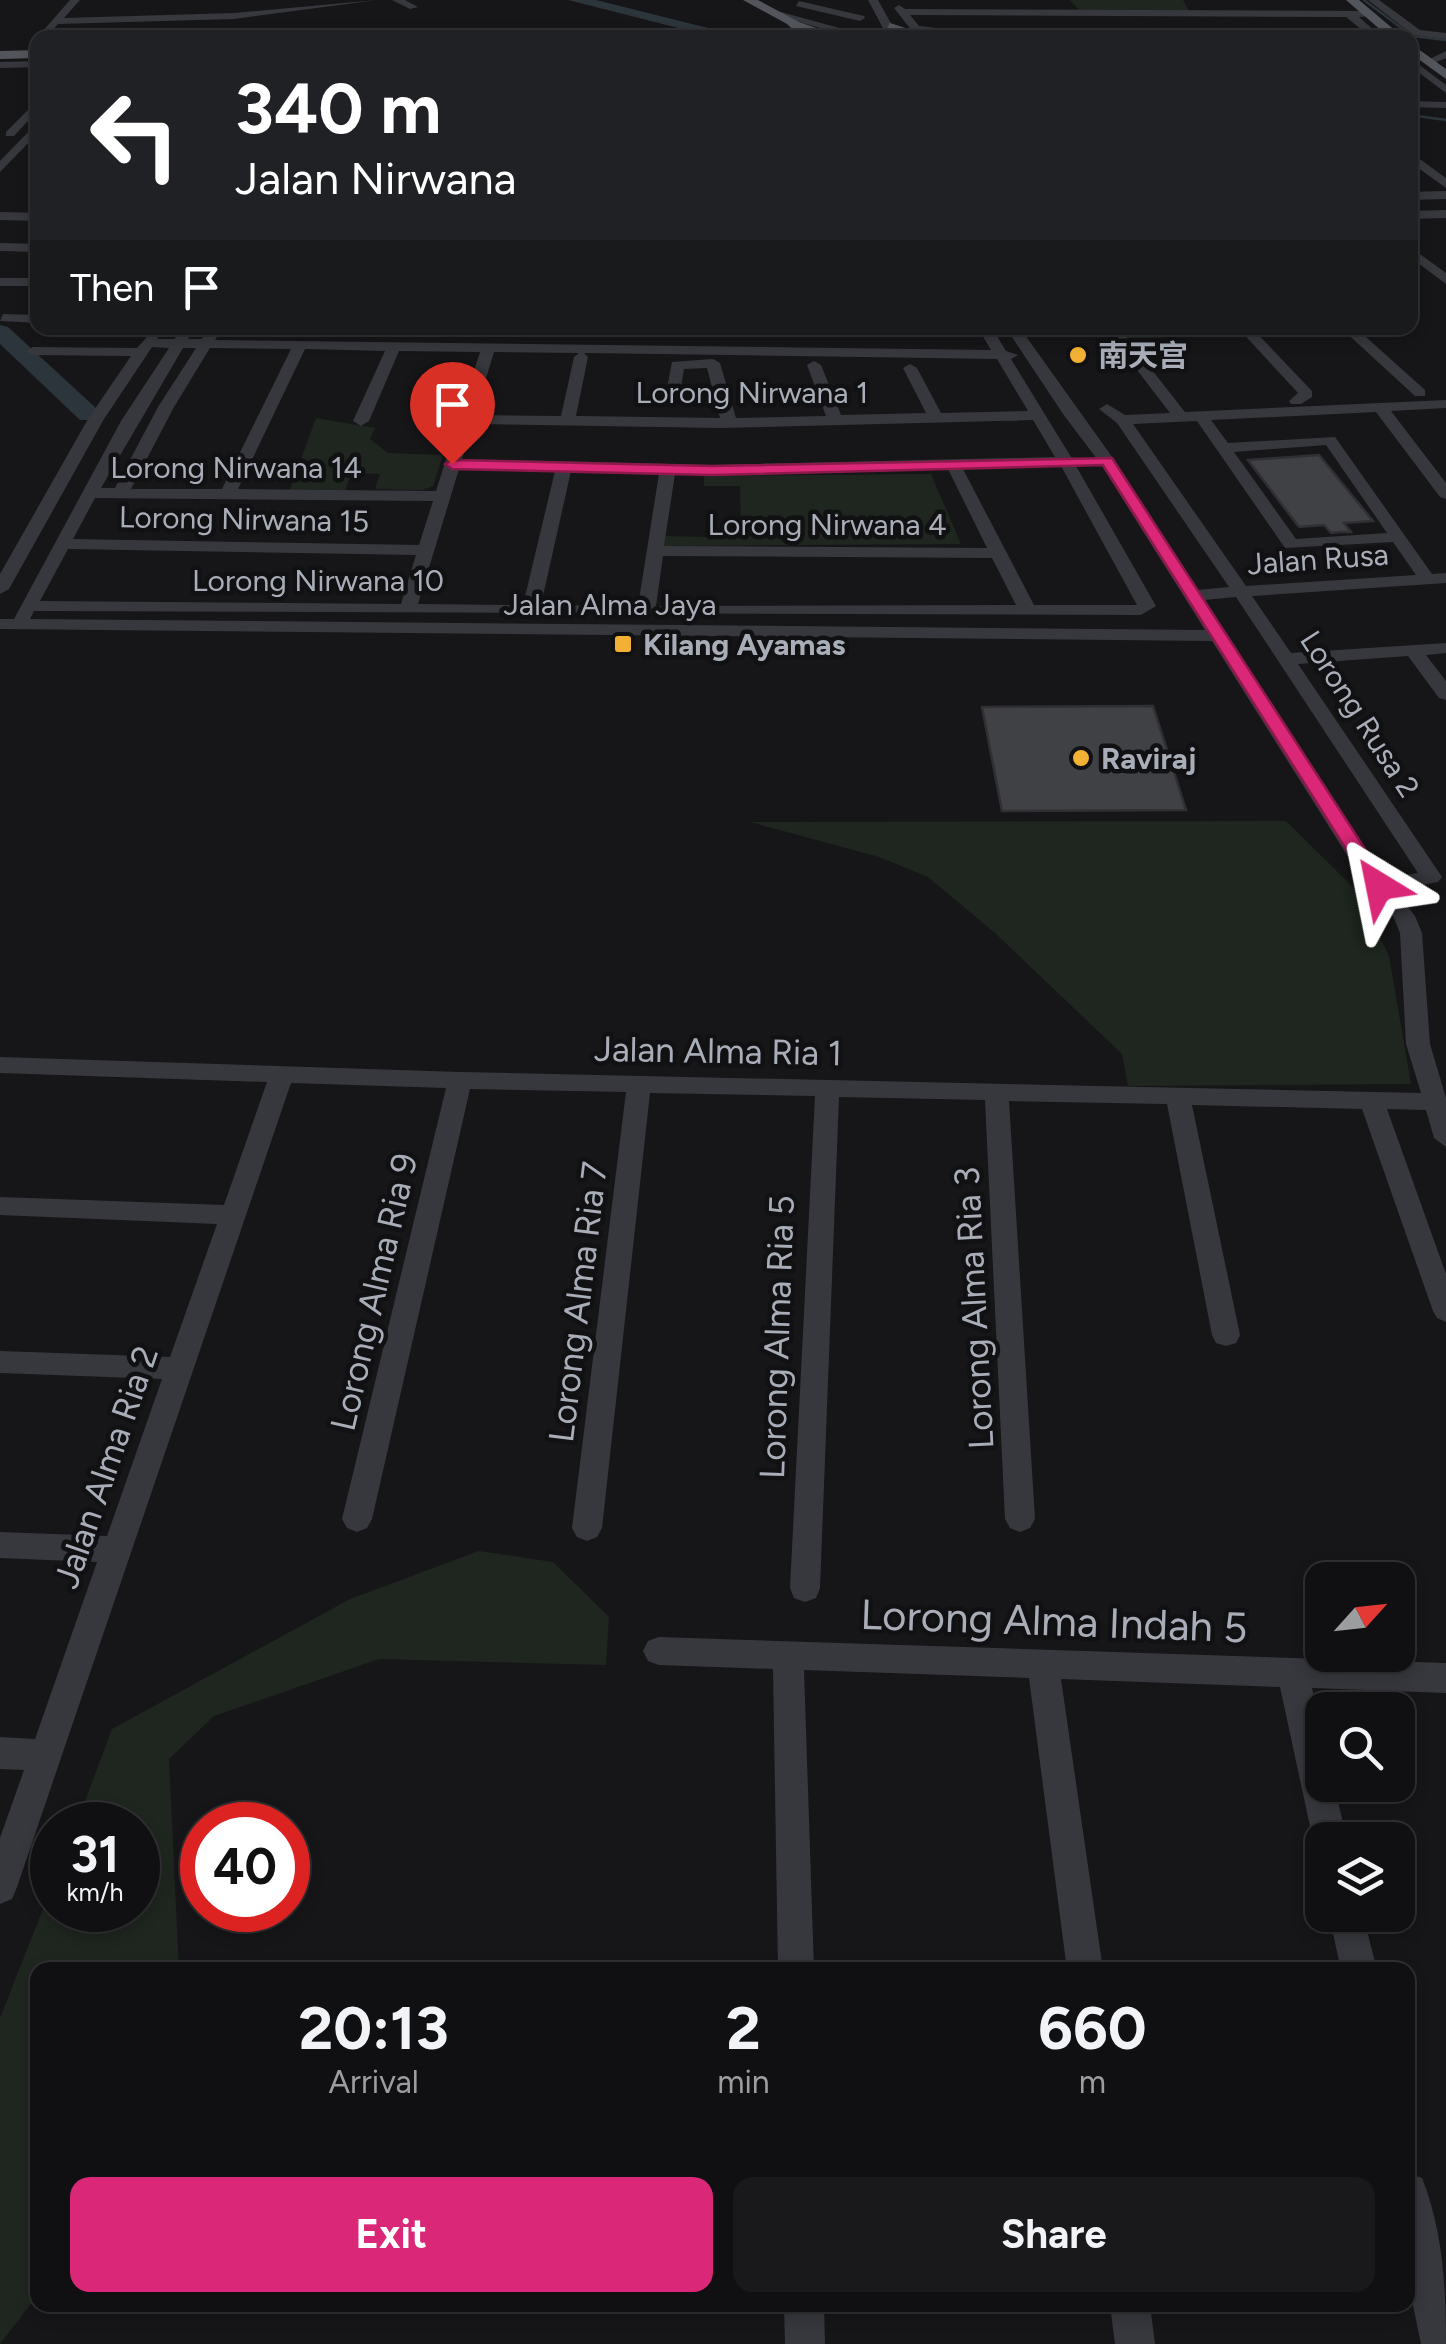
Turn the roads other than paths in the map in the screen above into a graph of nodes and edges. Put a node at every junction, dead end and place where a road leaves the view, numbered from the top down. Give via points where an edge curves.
1 (75, 0) edge
2 (372, 0) edge
3 (396, 0) edge
4 (749, 0) edge
5 (849, 0) edge
6 (873, 0) edge
7 (895, 0) edge
8 (975, 0) edge
9 (1056, 0) edge
10 (1352, 0) edge
11 (1373, 0) edge
12 (787, 1) edge
13 (413, 7) dead end
14 (901, 12) junction
15 (984, 12) junction
16 (1065, 12) junction
17 (1349, 14) junction
18 (1370, 14) junction
19 (781, 16) junction
20 (56, 21) junction
21 (798, 25) junction
22 (46, 30) edge
23 (793, 30) edge
24 (803, 30) edge
25 (813, 30) edge
26 (840, 30) edge
27 (889, 30) edge
28 (932, 30) edge
29 (1368, 30) edge
30 (1391, 30) edge
31 (1414, 30) edge
32 (1418, 33) edge
33 (1446, 36) edge
34 (1418, 42) edge
35 (1418, 47) edge
36 (1446, 49) edge
37 (1418, 53) edge
38 (30, 54) edge
39 (1429, 62) junction
40 (30, 64) edge
41 (2, 65) edge
42 (1439, 76) edge
43 (1446, 90) edge
44 (1418, 104) edge
45 (1446, 105) edge
46 (30, 112) edge
47 (0, 122) edge
48 (21, 122) junction
49 (30, 135) edge
50 (0, 145) edge
51 (20, 146) junction
52 (1418, 164) edge
53 (0, 168) edge
54 (1446, 184) edge
55 (1446, 195) edge
56 (1418, 196) edge
57 (0, 207) edge
58 (30, 208) edge
59 (1418, 213) edge
60 (1446, 214) edge
61 (0, 216) edge
62 (30, 216) edge
63 (0, 248) edge
64 (30, 248) edge
65 (1418, 257) edge
66 (1446, 280) edge
67 (0, 282) edge
68 (30, 282) edge
69 (3, 318) dead end
70 (30, 318) edge
71 (153, 335) edge
72 (184, 335) edge
73 (212, 335) edge
74 (718, 335) edge
75 (989, 335) edge
76 (1018, 335) edge
77 (1117, 335) edge
78 (1251, 335) edge
79 (1356, 335) edge
80 (207, 343) junction
81 (301, 344) junction
82 (395, 344) junction
83 (488, 346) junction
84 (145, 348) junction
85 (717, 350) junction
86 (33, 351) dead end
87 (1001, 355) junction
88 (1031, 356) junction
89 (581, 357) dead end
90 (814, 364) dead end
91 (910, 368) dead end
92 (1420, 392) junction
93 (1446, 392) edge
94 (672, 399) dead end
95 (1446, 404) edge
96 (1299, 406) junction
97 (1380, 407) junction
98 (1339, 409) junction
99 (1068, 411) junction
100 (1176, 411) junction
101 (1114, 415) junction
102 (1200, 415) junction
103 (1038, 416) junction
104 (466, 418) junction
105 (936, 418) junction
106 (96, 420) junction
107 (362, 420) dead end
108 (568, 420) junction
109 (836, 420) junction
110 (128, 421) junction
111 (729, 422) junction
112 (1223, 448) junction
113 (1446, 457) edge
114 (1419, 458) junction
115 (1107, 461) junction
116 (1068, 462) junction
117 (452, 464) junction
118 (954, 464) junction
119 (564, 467) junction
120 (668, 469) junction
121 (89, 493) junction
122 (121, 493) junction
123 (228, 494) junction
124 (1446, 494) edge
125 (442, 496) junction
126 (1398, 537) junction
127 (62, 544) junction
128 (426, 550) junction
129 (655, 551) junction
130 (998, 553) junction
131 (48, 568) junction
132 (13, 570) junction
133 (1437, 579) edge
134 (0, 589) edge
135 (1242, 592) junction
136 (1194, 595) junction
137 (28, 606) junction
138 (408, 608) junction
139 (531, 610) junction
140 (646, 612) junction
141 (1028, 612) junction
142 (10, 624) edge
143 (1220, 636) junction
144 (1446, 648) edge
145 (1413, 650) junction
146 (1288, 659) junction
147 (1446, 694) edge
148 (1379, 886) junction
149 (0, 1065) edge
150 (282, 1073) junction
151 (460, 1080) junction
152 (639, 1085) junction
153 (828, 1089) junction
154 (998, 1092) junction
155 (1178, 1097) junction
156 (1372, 1102) junction
157 (1434, 1102) junction
158 (1446, 1138) edge
159 (0, 1206) edge
160 (233, 1214) junction
161 (1446, 1311) edge
162 (1226, 1335) dead end
163 (0, 1362) edge
164 (180, 1368) junction
165 (357, 1519) dead end
166 (1020, 1520) dead end
167 (587, 1528) dead end
168 (0, 1544) edge
169 (117, 1550) junction
170 (805, 1588) dead end
171 (660, 1651) dead end
172 (788, 1654) junction
173 (1043, 1663) junction
174 (1293, 1672) junction
175 (1446, 1678) edge
176 (0, 1753) edge
177 (46, 1755) junction
178 (1326, 1822) edge
179 (0, 1886) edge
180 (1350, 1932) edge
181 (796, 1962) edge
182 (1084, 1962) edge
183 (1356, 1962) edge
184 (1415, 2224) edge
185 (804, 2312) edge
186 (1131, 2312) edge
187 (804, 2344) edge
188 (1135, 2344) edge
189 (1441, 2344) edge

1 - 20 street
2 - 20 street via 234,16
3 - 13 street
4 - 19 main road
5 - 12 street via 860,18
6 - 27 street
7 - 14 street
8 - 15 street
9 - 16 street
10 - 18 main road
11 - 31 street
14 - 15 street
14 - 28 street via 916,28
15 - 16 street
16 - 17 street
17 - 18 street
17 - 29 street
18 - 30 main road
19 - 21 main road
19 - 26 street
20 - 22 street
21 - 23 main road
21 - 24 main road
21 - 25 main road
32 - 33 street
34 - 36 main road
35 - 36 main road
36 - 39 street
37 - 39 main road
38 - 41 main road
39 - 42 main road
40 - 41 street
42 - 43 street
44 - 45 street
46 - 48 street
47 - 48 street
48 - 50 street
49 - 51 street
50 - 51 street
51 - 53 street
52 - 54 street
55 - 56 street
57 - 58 street
59 - 60 street
61 - 62 street
63 - 64 street
65 - 66 street
67 - 68 street
69 - 70 street
71 - 84 street
72 - 80 street
72 - 84 street
72 - 110 street
73 - 80 street
74 - 85 street
75 - 87 street
76 - 88 street
77 - 100 street
78 - 96 street via 1308,394
79 - 92 street
80 - 81 street
80 - 122 street
81 - 82 street
81 - 123 street
82 - 83 street
82 - 107 street
83 - 85 street via 613,343
83 - 104 street
84 - 86 street
84 - 106 street
85 - 87 street
87 - 88 street
87 - 103 street
88 - 99 street
89 - 108 street
90 - 109 street
91 - 105 street
92 - 93 street
92 - 98 street via 1337,397
94 - 111 street via 676,365 713,362
95 - 97 street
96 - 98 street
96 - 100 street
96 - 102 street
97 - 98 street
97 - 114 street
99 - 101 street
99 - 115 street
100 - 101 street
100 - 102 street
101 - 135 street, Lorong Rusa 2
102 - 112 street
103 - 105 street, Lorong Nirwana 1
103 - 116 street
104 - 108 street, Lorong Nirwana 1
104 - 117 street
105 - 109 street, Lorong Nirwana 1
106 - 110 street
106 - 132 street
108 - 111 street, Lorong Nirwana 1
109 - 111 street, Lorong Nirwana 1
110 - 121 street
112 - 126 street via 1291,544
112 - 126 street via 1330,440
113 - 114 street
114 - 124 street
115 - 116 street
115 - 136 street
116 - 118 street
116 - 141 street, Lorong Nirwana 10 via 1146,606
117 - 119 street
117 - 125 street
118 - 120 street
118 - 130 street
119 - 120 street
119 - 139 street
120 - 129 street
121 - 122 street, Lorong Nirwana 14
121 - 127 street
122 - 123 street, Lorong Nirwana 14
123 - 125 street, Lorong Nirwana 14
125 - 128 street
126 - 133 street
127 - 128 street, Lorong Nirwana 15
127 - 131 street
128 - 138 street
129 - 130 street, Lorong Nirwana 4
129 - 140 street
130 - 141 street
131 - 132 street
131 - 137 street
132 - 134 street
133 - 135 street, Jalan Rusa
135 - 136 street, Jalan Rusa
135 - 146 street, Lorong Rusa 2
136 - 143 street
137 - 138 street, Lorong Nirwana 10
137 - 142 street
138 - 139 street, Lorong Nirwana 10
139 - 140 street, Lorong Nirwana 10
140 - 141 street, Lorong Nirwana 10
142 - 143 street, Jalan Alma Jaya
143 - 148 street
144 - 145 street
145 - 146 street
145 - 147 street
146 - 148 street, Lorong Rusa 2 via 1432,877
148 - 157 street via 1411,933 1418,1044
149 - 150 street, Jalan Alma Ria 1
150 - 151 street, Jalan Alma Ria 1
150 - 160 street, Jalan Alma Ria 2
151 - 152 street, Jalan Alma Ria 1
151 - 165 street, Lorong Alma Ria 9
152 - 153 street, Jalan Alma Ria 1
152 - 167 street, Lorong Alma Ria 7
153 - 154 street, Jalan Alma Ria 1
153 - 170 street, Lorong Alma Ria 5
154 - 155 street, Jalan Alma Ria 1
154 - 166 street, Lorong Alma Ria 3
155 - 156 street, Jalan Alma Ria 1
155 - 162 street
156 - 157 street, Jalan Alma Ria 1
156 - 161 street
157 - 158 street
159 - 160 street
160 - 164 street, Jalan Alma Ria 2
163 - 164 street
164 - 169 street, Jalan Alma Ria 2
168 - 169 street
169 - 177 street, Jalan Alma Ria 2
171 - 172 street, Lorong Alma Indah 5
172 - 173 street, Lorong Alma Indah 5
172 - 181 street
173 - 174 street, Lorong Alma Indah 5
173 - 182 street
174 - 175 street, Lorong Alma Indah 5
174 - 178 street
176 - 177 street
177 - 179 street, Jalan Alma Ria 2
180 - 183 street
184 - 189 street
185 - 187 street
186 - 188 street

